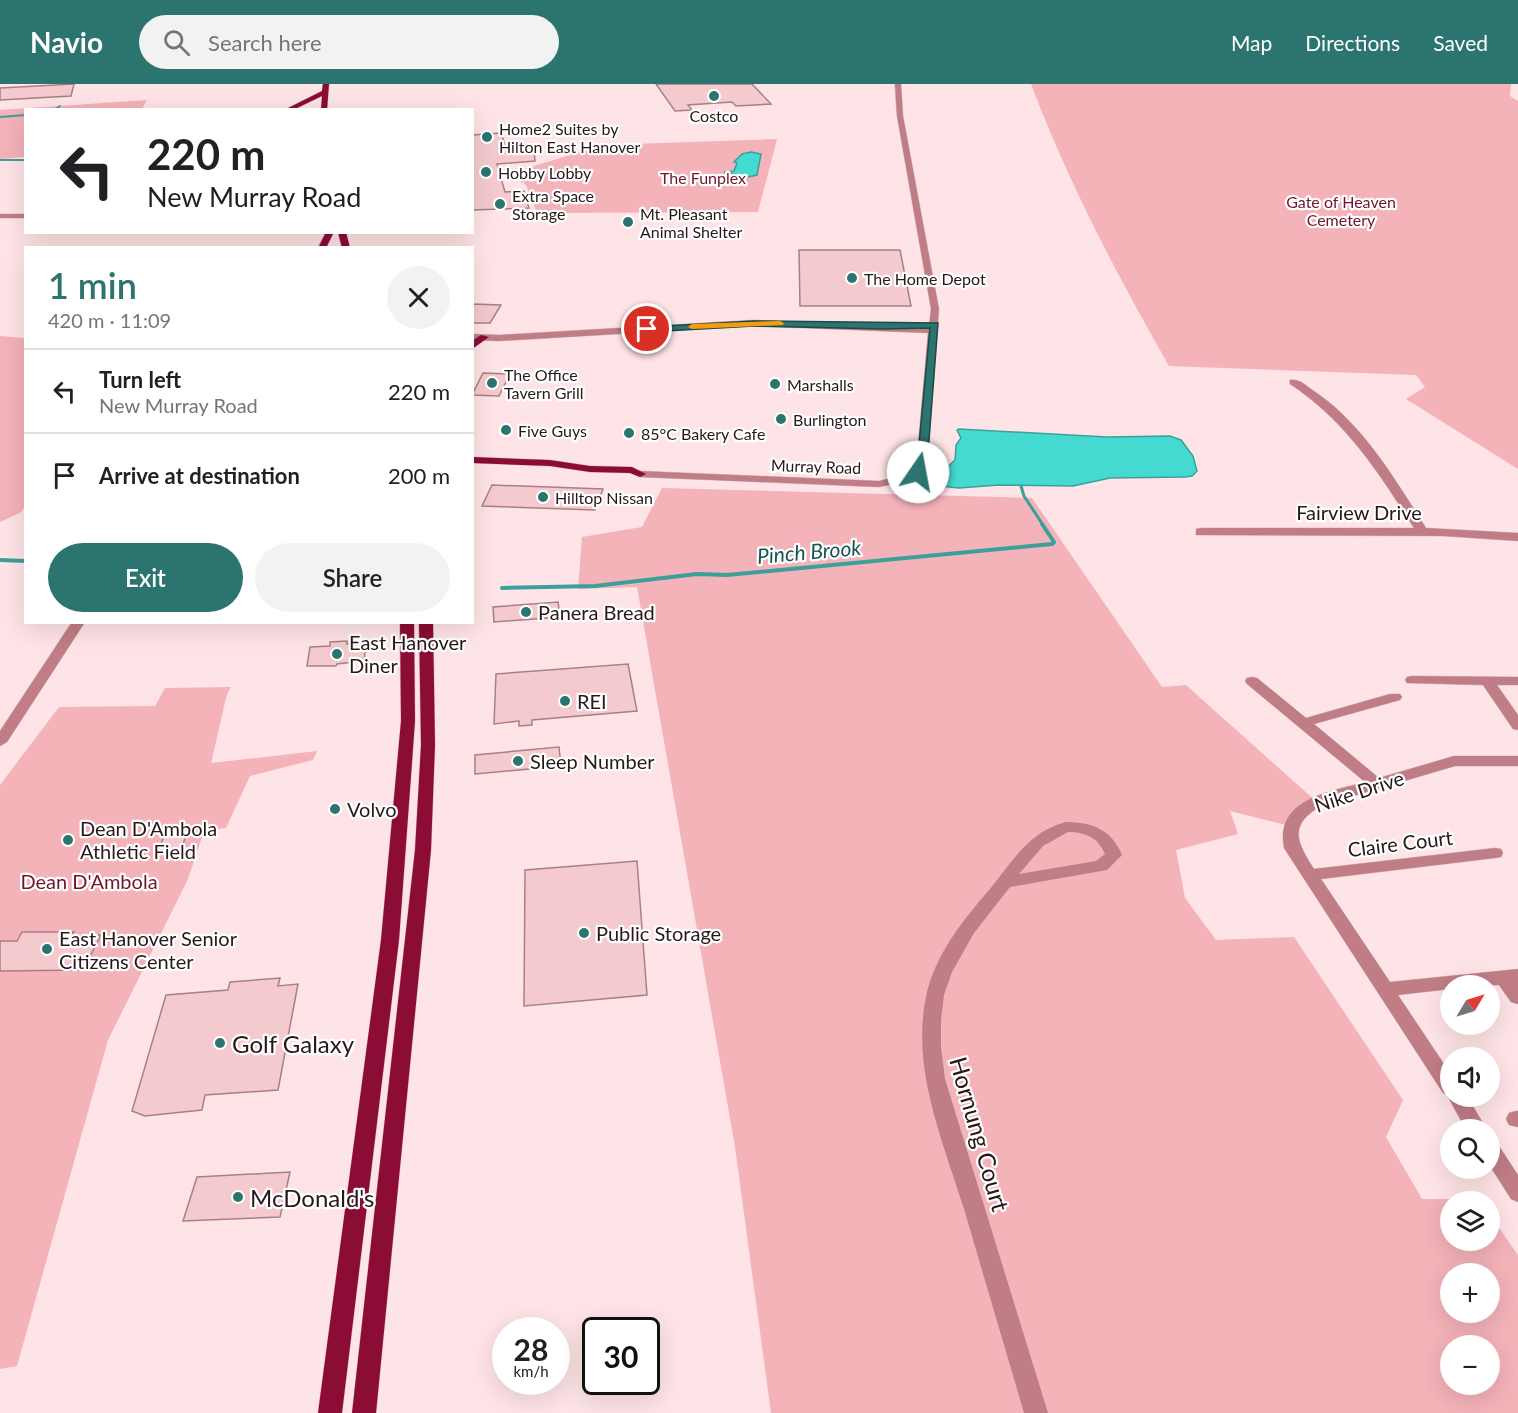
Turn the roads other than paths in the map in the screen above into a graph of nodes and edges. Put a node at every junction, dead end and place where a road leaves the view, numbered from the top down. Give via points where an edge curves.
1 (326, 84) edge
2 (898, 84) edge
3 (325, 92) junction
4 (291, 108) edge
5 (324, 108) edge
6 (0, 216) edge
7 (24, 216) edge
8 (935, 328) junction
9 (474, 337) edge
10 (484, 337) junction
11 (474, 344) edge
12 (1294, 382) dead end
13 (474, 460) edge
14 (474, 467) edge
15 (640, 474) junction
16 (1200, 531) dead end
17 (1422, 532) junction
18 (1518, 537) edge
19 (78, 624) edge
20 (407, 624) edge
21 (426, 624) edge
22 (1412, 680) dead end
23 (1252, 681) dead end
24 (1487, 681) junction
25 (1518, 681) edge
26 (1395, 697) dead end
27 (1303, 723) junction
28 (1518, 726) edge
29 (0, 742) edge
30 (1518, 761) edge
31 (1376, 783) junction
32 (1495, 853) dead end
33 (1310, 875) junction
34 (1005, 882) junction
35 (1510, 976) edge
36 (1387, 989) junction
37 (1518, 997) edge
38 (1440, 1072) edge
39 (1500, 1165) edge
40 (1518, 1193) edge
41 (330, 1413) edge
42 (364, 1413) edge
43 (1036, 1413) edge

1 - 3 main road
2 - 8 street, Murray Road
3 - 4 main road
3 - 5 main road
6 - 7 street
8 - 10 street via 754,323
8 - 15 street, Murray Road via 922,466 914,476 879,484
9 - 10 street
10 - 11 main road
12 - 17 street via 1317,396 1370,450
13 - 15 main road via 550,463
14 - 15 main road via 633,477
16 - 17 street, Fairview Drive
17 - 18 street, Fairview Drive
19 - 29 street
20 - 41 main road via 404,801
21 - 42 main road via 428,739 423,850
22 - 24 street
23 - 27 street
24 - 25 street
24 - 28 street
26 - 27 street
27 - 31 street
30 - 31 street, Nike Drive via 1454,761
31 - 33 street, Nike Drive via 1317,801 1297,815 1290,829 1292,848
32 - 33 street, Claire Court
33 - 36 street, Nike Drive
34 - 34 street, Hornung Court via 1101,866 1114,855 1098,833 1087,828 1066,828 1039,840 1021,856
34 - 43 street, Hornung Court via 986,904 940,976 931,1012 930,1046 935,1079
35 - 36 street
35 - 37 street
36 - 38 street, Nike Drive
39 - 40 street

